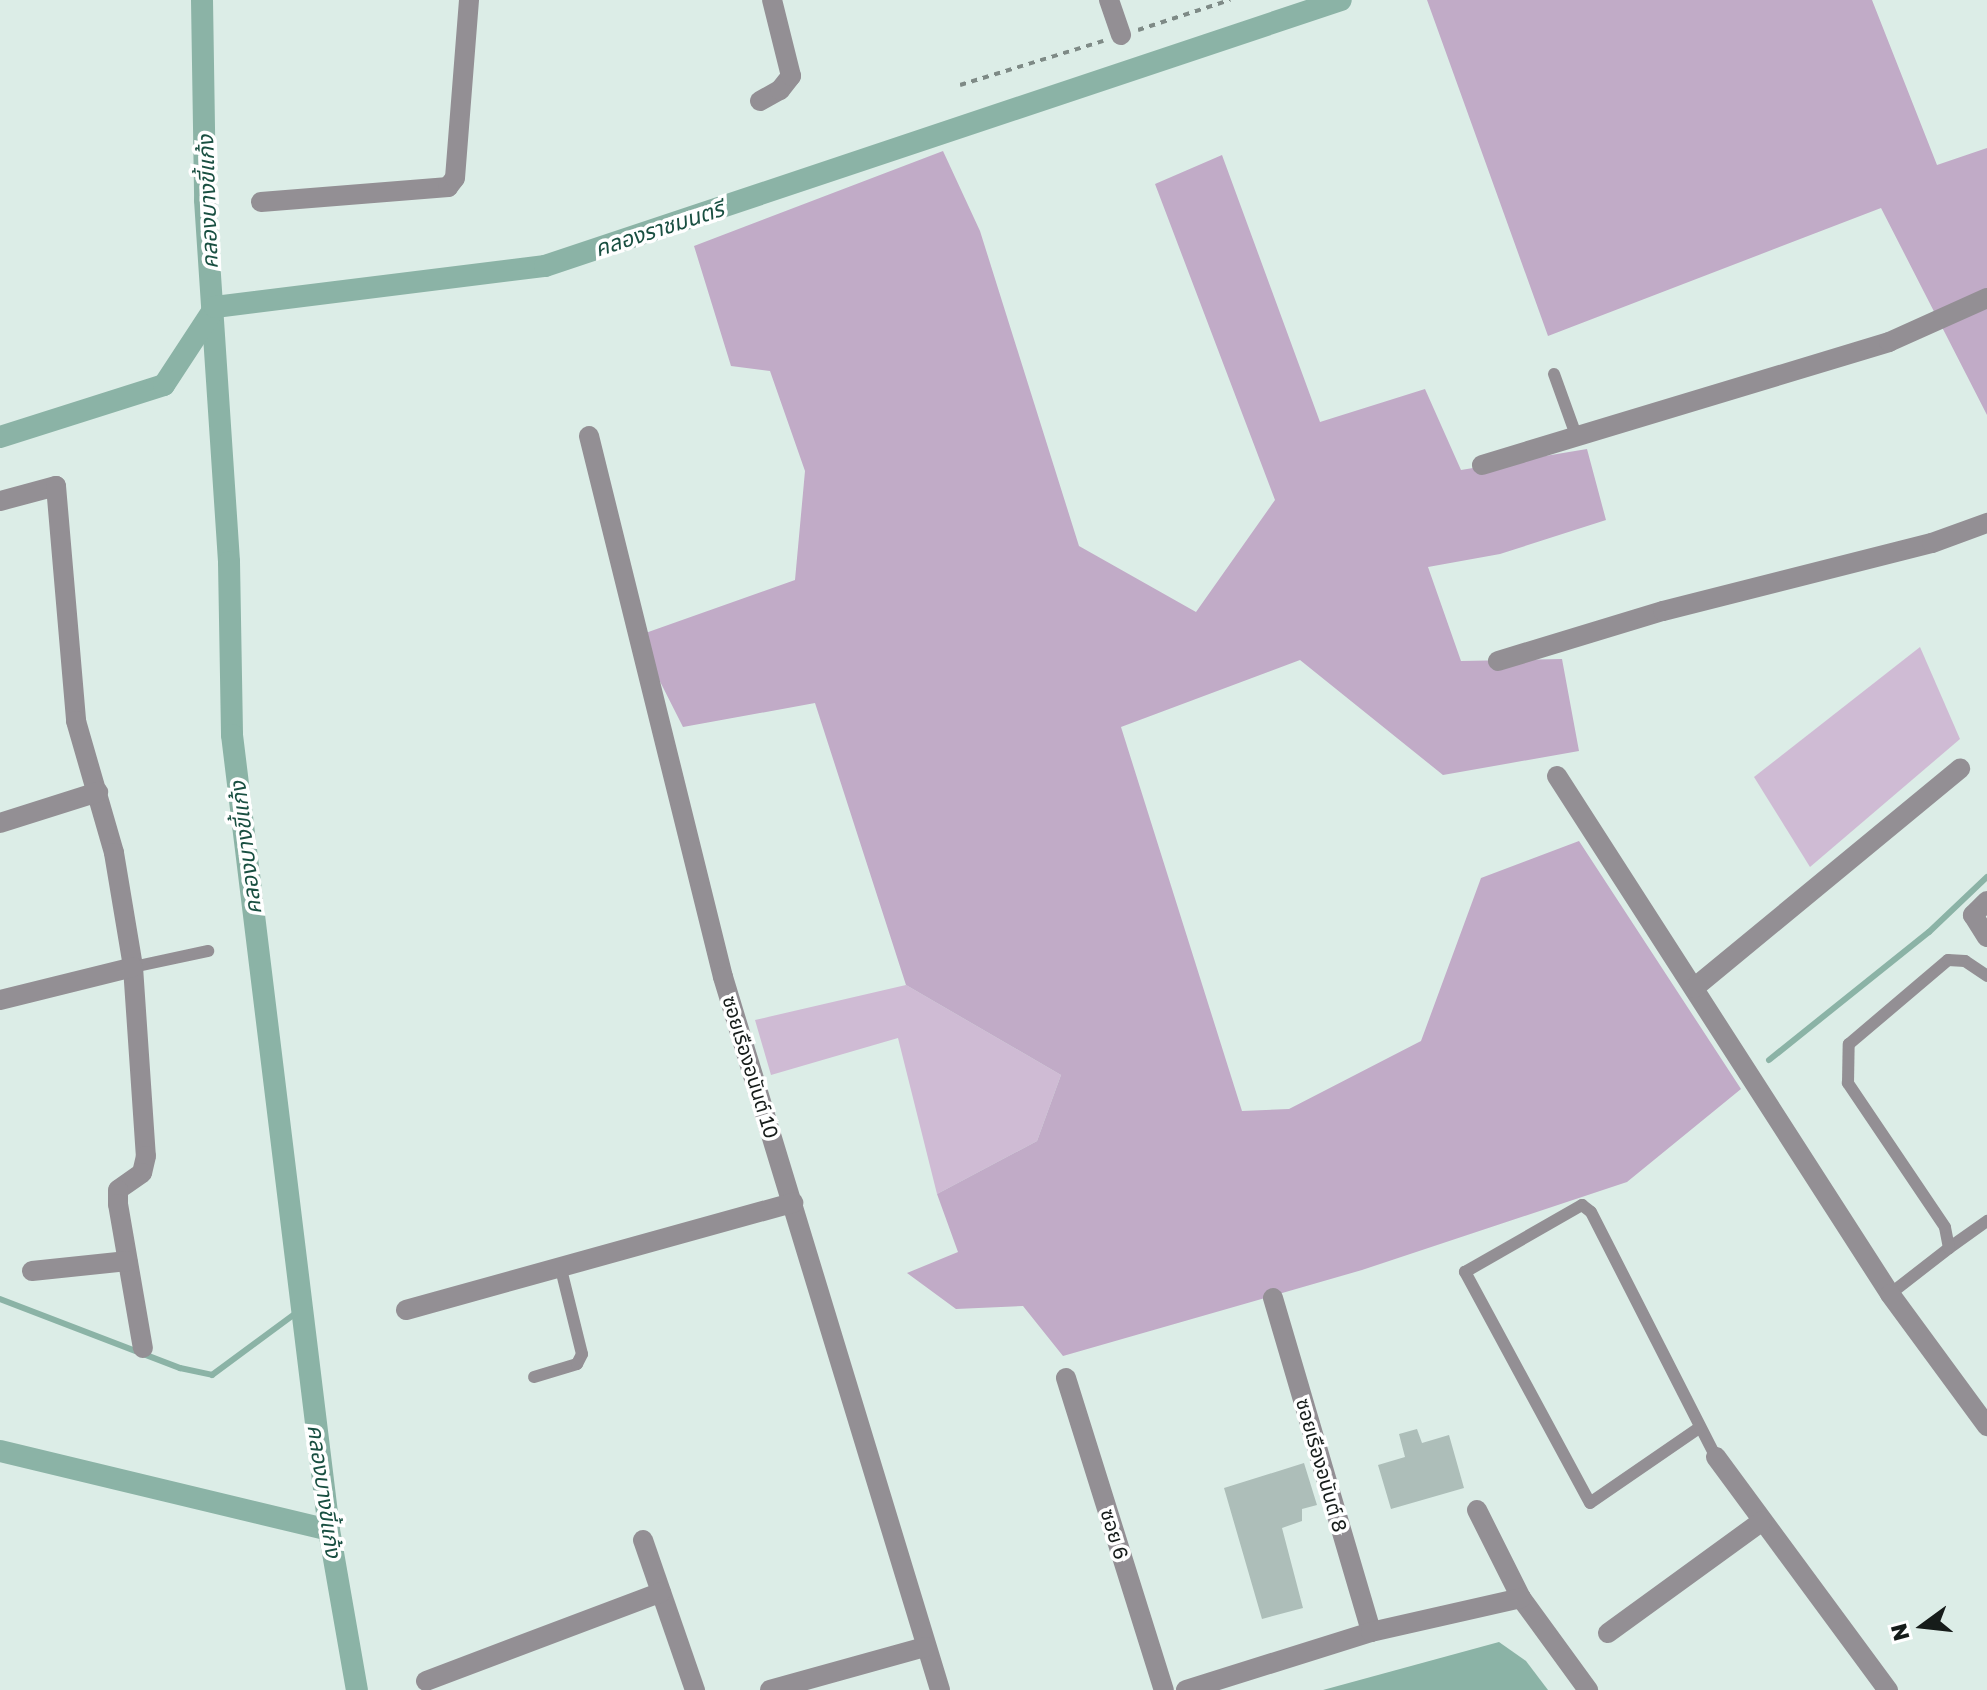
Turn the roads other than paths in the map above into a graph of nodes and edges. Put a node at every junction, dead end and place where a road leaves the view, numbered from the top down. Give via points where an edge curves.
1 (469, 0) edge
2 (772, 0) edge
3 (1109, 0) edge
4 (1121, 35) road end
5 (760, 101) dead end
6 (261, 202) dead end
7 (1987, 298) edge
8 (1554, 374) dead end
9 (1576, 435) junction
10 (589, 436) dead end
11 (1482, 465) dead end
12 (0, 501) edge
13 (1987, 523) edge
14 (1498, 661) dead end
15 (1960, 769) dead end
16 (1557, 776) dead end
17 (98, 792) junction
18 (0, 823) edge
19 (1987, 901) edge
20 (1987, 937) edge
21 (208, 951) dead end
22 (133, 967) junction
23 (1987, 976) edge
24 (1694, 988) junction
25 (0, 1000) edge
26 (793, 1203) junction
27 (1987, 1221) edge
28 (1949, 1248) junction
29 (127, 1261) junction
30 (560, 1265) junction
31 (32, 1271) dead end
32 (1890, 1294) junction
33 (1273, 1298) dead end
34 (406, 1310) dead end
35 (143, 1348) dead end
36 (534, 1377) dead end
37 (1066, 1378) dead end
38 (1987, 1426) edge
39 (1699, 1428) junction
40 (1716, 1457) joint
41 (1477, 1510) dead end
42 (1762, 1521) junction
43 (643, 1540) dead end
44 (661, 1592) junction
45 (1521, 1598) junction
46 (1371, 1632) junction
47 (1608, 1633) dead end
48 (925, 1647) junction
49 (426, 1681) dead end
50 (695, 1690) edge
51 (770, 1690) edge
52 (940, 1690) edge
53 (1164, 1690) edge
54 (1186, 1690) edge
55 (1588, 1690) edge
56 (1888, 1690) edge

1 - 6 street via 455,178 448,187
2 - 5 street via 791,76
3 - 4 street
7 - 9 street via 1889,342
8 - 9 lane
9 - 11 street
10 - 26 street, ซอยเรืองอนันต์ 10 via 723,977
12 - 17 street via 56,486 73,697
13 - 14 street via 1932,543 1663,611
15 - 24 street
16 - 24 street
17 - 18 street
17 - 22 street
19 - 20 street via 1973,915
21 - 22 lane
22 - 25 street
22 - 29 street via 146,1156 142,1173 118,1190
23 - 28 lane via 1965,961 1948,960 1849,1044 1846,1064 1848,1083 1945,1227
24 - 32 street
26 - 30 street
26 - 48 street, ซอยเรืองอนันต์ 10
27 - 28 lane
28 - 32 lane
29 - 31 street
29 - 35 street
30 - 34 street
30 - 36 lane via 582,1354 577,1364
32 - 38 street
33 - 46 street, ซอยเรืองอนันต์ 8
37 - 53 street, ซอย 6
39 - 39 lane via 1590,1503 1465,1272 1582,1205 1591,1212
39 - 40 lane
40 - 42 street
41 - 45 street
42 - 47 street
42 - 56 street
43 - 44 street
44 - 49 street
44 - 50 street
45 - 46 street
45 - 55 street
46 - 54 street
48 - 51 street
48 - 52 street, ซอยเรืองอนันต์ 10

